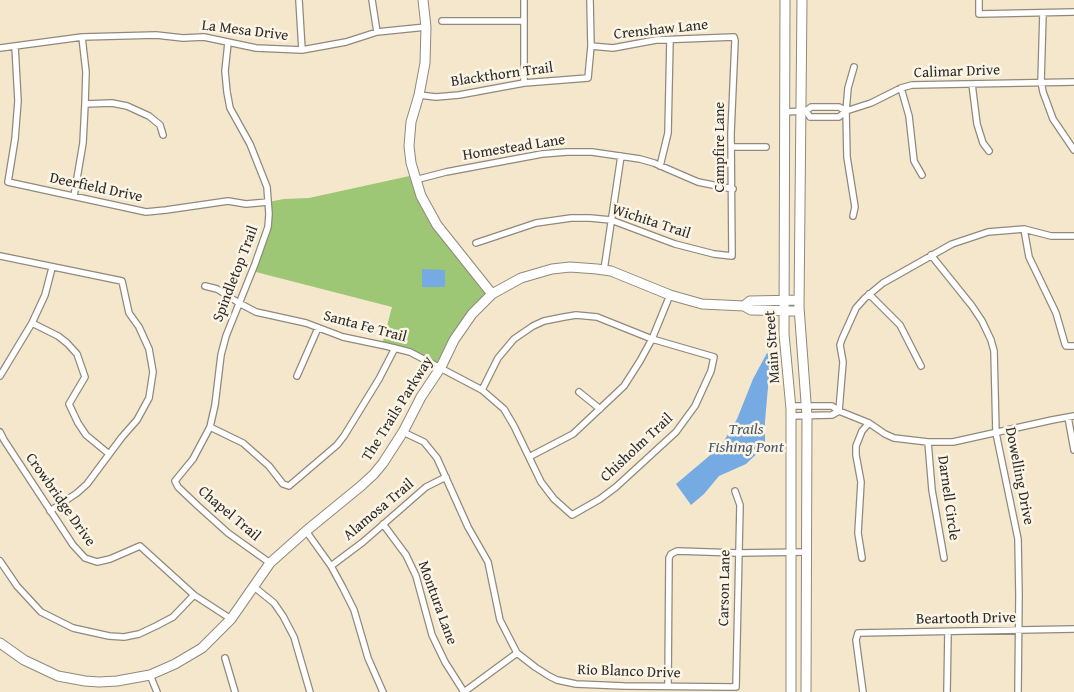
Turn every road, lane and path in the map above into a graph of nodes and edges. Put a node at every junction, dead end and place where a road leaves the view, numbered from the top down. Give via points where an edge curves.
1 (300, 0) edge
2 (372, 0) edge
3 (423, 0) edge
4 (524, 0) edge
5 (590, 0) edge
6 (785, 0) edge
7 (802, 0) edge
8 (979, 0) edge
9 (1074, 12) edge
10 (1043, 13) junction
11 (442, 21) dead end
12 (524, 21) junction
13 (426, 27) junction
14 (377, 32) junction
15 (82, 37) junction
16 (734, 37) joint
17 (670, 40) junction
18 (228, 43) junction
19 (15, 46) junction
20 (591, 46) junction
21 (0, 48) edge
22 (302, 50) junction
23 (854, 67) dead end
24 (1042, 82) junction
25 (1074, 82) edge
26 (524, 83) junction
27 (972, 84) junction
28 (901, 88) junction
29 (419, 95) junction
30 (85, 104) junction
31 (803, 111) junction
32 (846, 111) junction
33 (784, 112) junction
34 (163, 135) dead end
35 (732, 147) junction
36 (766, 147) dead end
37 (1074, 150) edge
38 (989, 151) dead end
39 (621, 156) junction
40 (660, 166) junction
41 (922, 174) dead end
42 (415, 180) junction
43 (733, 189) junction
44 (74, 196) junction
45 (268, 202) junction
46 (853, 216) dead end
47 (611, 220) junction
48 (1024, 229) junction
49 (1074, 236) edge
50 (476, 243) dead end
51 (932, 255) junction
52 (0, 256) edge
53 (732, 256) joint
54 (52, 268) junction
55 (604, 270) junction
56 (205, 286) dead end
57 (492, 294) junction
58 (869, 294) junction
59 (670, 295) junction
60 (799, 300) junction
61 (784, 301) junction
62 (238, 303) junction
63 (744, 306) junction
64 (784, 310) junction
65 (799, 311) junction
66 (32, 323) junction
67 (318, 328) junction
68 (652, 339) junction
69 (1074, 346) edge
70 (395, 348) junction
71 (921, 366) dead end
72 (441, 367) junction
73 (0, 376) edge
74 (297, 376) dead end
75 (482, 390) junction
76 (579, 392) dead end
77 (791, 406) junction
78 (807, 406) junction
79 (600, 409) junction
80 (839, 411) junction
81 (791, 416) junction
82 (807, 416) junction
83 (1071, 417) edge
84 (870, 423) junction
85 (210, 427) junction
86 (0, 432) edge
87 (403, 432) junction
88 (996, 433) junction
89 (928, 442) junction
90 (1074, 450) edge
91 (110, 454) junction
92 (529, 457) junction
93 (446, 477) junction
94 (175, 481) joint
95 (735, 491) dead end
96 (50, 511) junction
97 (572, 515) joint
98 (383, 524) junction
99 (306, 531) junction
100 (790, 552) junction
101 (807, 552) junction
102 (738, 553) junction
103 (862, 558) dead end
104 (944, 558) dead end
105 (0, 561) edge
106 (270, 563) junction
107 (331, 566) junction
108 (253, 586) junction
109 (194, 595) junction
110 (232, 619) junction
111 (1074, 629) edge
112 (1019, 631) junction
113 (948, 632) junction
114 (0, 644) edge
115 (517, 653) junction
116 (225, 658) dead end
117 (150, 675) junction
118 (668, 686) junction
119 (736, 686) joint
120 (624, 689) edge
121 (157, 692) edge
122 (235, 692) edge
123 (310, 692) edge
124 (383, 692) edge
125 (464, 692) edge
126 (790, 692) edge
127 (806, 692) edge
128 (863, 692) edge
129 (947, 692) edge
130 (1018, 692) edge

1 - 22 street
2 - 14 street
3 - 13 main road
4 - 12 street
5 - 20 street
6 - 33 main road, Main Street
7 - 31 main road, Main Street
8 - 10 street via 979,14
9 - 10 street
10 - 24 street
11 - 12 street
12 - 26 street
13 - 14 street, La Mesa Drive
13 - 29 main road via 425,63
14 - 22 street, La Mesa Drive
15 - 18 street, La Mesa Drive via 156,34 204,37
15 - 19 street, La Mesa Drive
15 - 30 street
16 - 17 street, Crenshaw Lane
16 - 35 street, Campfire Lane
17 - 20 street, Crenshaw Lane via 613,48
17 - 40 street via 668,133
18 - 22 street, La Mesa Drive
18 - 45 street, Spindletop Trail via 225,71 230,108 258,163 267,187
19 - 21 street, La Mesa Drive
19 - 44 street, Deerfield Drive via 18,101 8,182
20 - 26 street, Blackthorn Trail via 588,78
23 - 32 street
24 - 25 street, Calimar Drive
24 - 27 street, Calimar Drive
24 - 37 street via 1053,119
26 - 29 street, Blackthorn Trail via 459,95
27 - 28 street, Calimar Drive
27 - 38 street via 977,124
28 - 32 street, Calimar Drive
28 - 41 street via 909,116 914,161
29 - 42 main road via 411,122 409,146
30 - 34 street via 127,106 153,119 160,125
30 - 44 street via 83,143
31 - 32 street, Calimar Drive via 811,107 839,107
31 - 32 street, Calimar Drive via 810,117 839,117
31 - 33 street, Calimar Drive
31 - 60 main road, Main Street
32 - 46 street via 855,207
33 - 61 main road, Main Street
35 - 36 street
35 - 43 street, Campfire Lane
39 - 40 street, Homestead Lane
39 - 42 street, Homestead Lane via 576,152 542,154
39 - 47 street
40 - 43 street, Homestead Lane via 698,182
42 - 57 main road via 436,224
43 - 53 street, Campfire Lane
44 - 45 street, Deerfield Drive via 146,212 228,201 246,204
45 - 62 street, Spindletop Trail via 264,242
47 - 50 street, Wichita Trail via 571,218 547,221
47 - 53 street, Wichita Trail via 675,244
47 - 55 street
48 - 49 street via 1051,236
48 - 51 street via 995,230 975,235
48 - 69 street via 1029,257 1056,313 1066,346
51 - 58 street
51 - 88 street, Dowelling Drive via 972,306 992,340
52 - 54 street
54 - 66 street via 45,295
54 - 91 street via 122,281 129,313 149,350 154,372 149,398 137,420
55 - 57 main road, The Trails Parkway via 552,269 521,278
55 - 59 main road, The Trails Parkway
56 - 62 street, Santa Fe Trail
57 - 72 main road, The Trails Parkway via 464,324
58 - 71 street via 900,325
58 - 80 street via 856,308 840,345 843,362
59 - 63 main road, The Trails Parkway via 702,304
59 - 68 street
60 - 61 main road, The Trails Parkway
60 - 65 main road, Main Street
61 - 63 main road, The Trails Parkway via 750,301
61 - 64 main road, Main Street
62 - 67 street, Santa Fe Trail via 256,312
62 - 85 street, Spindletop Trail via 221,355
63 - 64 main road, The Trails Parkway via 751,310
64 - 65 main road, The Trails Parkway
64 - 77 main road, Main Street
65 - 78 main road, Main Street
66 - 73 street
66 - 91 street via 58,336 77,354 85,377 69,404 86,435
67 - 70 street, Santa Fe Trail
67 - 74 street
68 - 75 street via 596,317 576,315 544,321 508,345
68 - 79 street via 624,386
68 - 97 street, Chisholm Trail via 714,357 712,371 695,406 676,432 616,487
70 - 72 street, Santa Fe Trail
70 - 85 street via 344,436 292,484 283,484 269,466 243,443
72 - 75 street, Santa Fe Trail
72 - 87 main road, The Trails Parkway
75 - 92 street, Santa Fe Trail via 504,409
76 - 79 street
77 - 78 street
77 - 81 main road, Main Street
78 - 80 street via 832,406
78 - 82 main road, Main Street
79 - 92 street via 573,434
80 - 82 street via 832,416
80 - 84 street
81 - 82 street
81 - 100 main road, Main Street
82 - 101 main road, Main Street
83 - 88 street
83 - 90 street
84 - 89 street via 894,438
84 - 103 street via 862,431 856,446 861,488 858,533
85 - 94 street, Spindletop Trail via 193,459
86 - 96 street, Crowbridge Drive
87 - 93 street, Rio Blanco Drive via 429,447
87 - 99 main road, The Trails Parkway via 374,474
88 - 89 street via 953,442
88 - 112 street, Dowelling Drive via 1018,539
89 - 104 street, Darnell Circle via 932,490
91 - 96 street via 87,484
92 - 97 street, Santa Fe Trail via 541,482
93 - 98 street, Alamosa Trail via 426,487
93 - 115 street, Rio Blanco Drive via 488,562 499,615
94 - 106 street, Chapel Trail via 228,533
95 - 102 street, Carson Lane via 740,506
96 - 109 street, Crowbridge Drive via 85,558 97,562 110,560 140,546
98 - 107 street, Alamosa Trail
98 - 125 street, Montura Lane via 406,555 416,576 432,635
99 - 106 main road, The Trails Parkway
99 - 107 street
100 - 101 street
100 - 102 street
100 - 126 main road, Main Street
101 - 127 main road, Main Street
102 - 118 street via 677,551 670,554
102 - 119 street, Carson Lane
105 - 109 street via 41,612 73,628 109,636 139,634 156,626 173,617
106 - 108 main road, The Trails Parkway
107 - 124 street via 354,610 368,658
108 - 110 main road, The Trails Parkway
108 - 123 street via 274,603 283,616 294,637
109 - 110 street
110 - 117 main road, The Trails Parkway via 202,648
111 - 112 street, Beartooth Drive
112 - 113 street, Beartooth Drive
112 - 130 street, Dowelling Drive
113 - 128 street, Beartooth Drive via 858,633 856,640
113 - 129 street
114 - 117 main road, The Trails Parkway via 58,676 108,682
115 - 120 street, Rio Blanco Drive via 557,680
115 - 125 street
116 - 122 street
117 - 121 street
118 - 119 street, Rio Blanco Drive
118 - 120 street, Rio Blanco Drive

